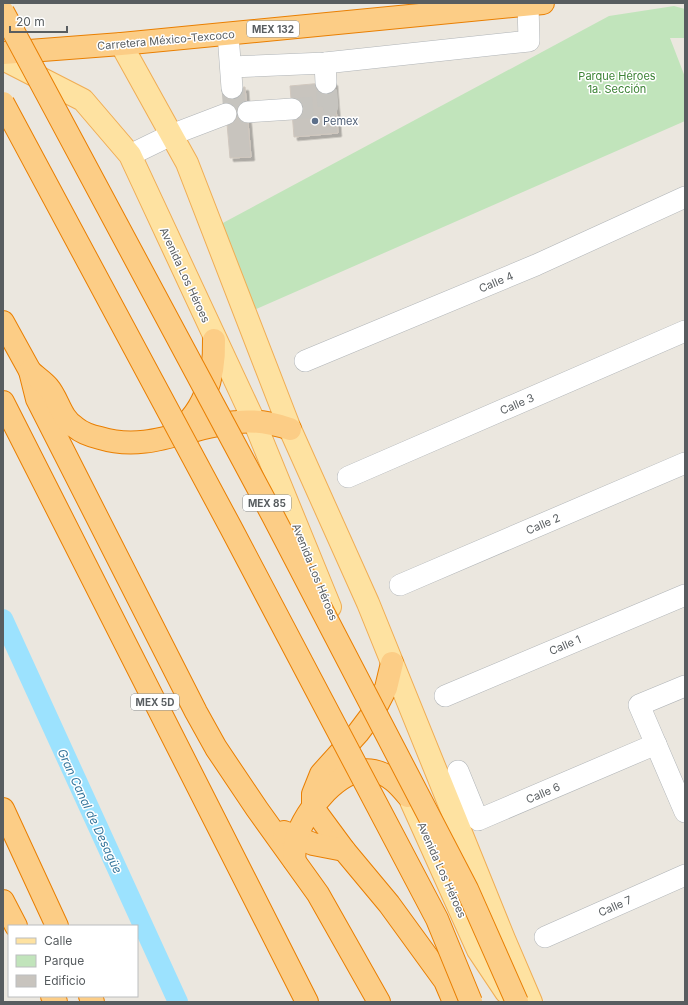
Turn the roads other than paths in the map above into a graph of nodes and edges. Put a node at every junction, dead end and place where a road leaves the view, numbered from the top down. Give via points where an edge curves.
1 (535, 4) edge
2 (3, 12) edge
3 (228, 34) junction
4 (121, 44) junction
5 (3, 53) edge
6 (3, 59) edge
7 (231, 67) junction
8 (232, 88) tunnel mouth
9 (3, 103) edge
10 (292, 109) tunnel mouth
11 (248, 112) tunnel mouth
12 (226, 114) dead end
13 (171, 135) junction
14 (130, 155) junction
15 (685, 197) edge
16 (3, 322) edge
17 (685, 331) edge
18 (214, 340) junction
19 (305, 361) dead end
20 (30, 372) junction
21 (3, 402) edge
22 (254, 421) junction
23 (290, 429) junction
24 (165, 438) junction
25 (685, 463) edge
26 (348, 477) dead end
27 (400, 585) dead end
28 (685, 595) edge
29 (392, 663) junction
30 (685, 686) edge
31 (445, 696) dead end
32 (373, 713) junction
33 (656, 744) junction
34 (458, 771) dead end
35 (408, 796) junction
36 (313, 808) junction
37 (3, 809) edge
38 (685, 812) edge
39 (267, 821) junction
40 (296, 838) junction
41 (344, 850) junction
42 (294, 860) junction
43 (685, 875) edge
44 (3, 901) edge
45 (15, 925) edge
46 (57, 925) edge
47 (545, 937) dead end
48 (307, 1002) edge
49 (379, 1002) edge
50 (454, 1002) edge
51 (471, 1002) edge
52 (513, 1002) edge
53 (517, 1002) edge
54 (531, 1002) edge

1 - 3 highway, Carretera México-Texcoco / MEX 132
1 - 7 street via 529,41 325,73
2 - 53 highway, MEX 85, bridge via 273,516 467,889
3 - 4 highway, Carretera México-Texcoco / MEX 132
3 - 7 street
4 - 5 highway, Carretera México-Texcoco / MEX 132
4 - 13 main road
6 - 14 main road, Avenida Los Héroes via 83,100
7 - 8 street
9 - 51 highway, bridge via 437,919
10 - 11 street
12 - 13 street
13 - 14 street
13 - 23 main road via 187,163
14 - 18 main road, Avenida Los Héroes
15 - 19 street, Calle 4 via 536,265
16 - 20 highway
17 - 26 street, Calle 3
18 - 22 main road, Avenida Los Héroes
18 - 24 highway via 213,372 202,401 187,422 177,432
20 - 24 highway via 49,388 65,418 89,435 105,440 136,443
20 - 39 highway via 37,400 196,712 216,748
21 - 48 highway, MEX 5D
22 - 23 highway
22 - 24 highway via 236,422
22 - 32 main road, Avenida Los Héroes
23 - 29 main road
25 - 27 street, Calle 2
28 - 31 street, Calle 1
29 - 32 highway via 386,688
29 - 54 main road
30 - 33 street via 639,705
32 - 35 main road, Avenida Los Héroes
32 - 36 highway via 322,774 313,794
33 - 34 street, Calle 6 via 478,820
33 - 38 street
35 - 36 highway via 390,778 366,770 343,778 324,794
35 - 52 main road, Avenida Los Héroes via 478,950
36 - 40 highway
36 - 41 highway
37 - 46 highway
39 - 40 highway
39 - 42 highway
40 - 41 highway
40 - 42 highway
41 - 50 highway via 389,904 444,981
42 - 49 highway via 318,894
43 - 47 street, Calle 7
44 - 45 highway

